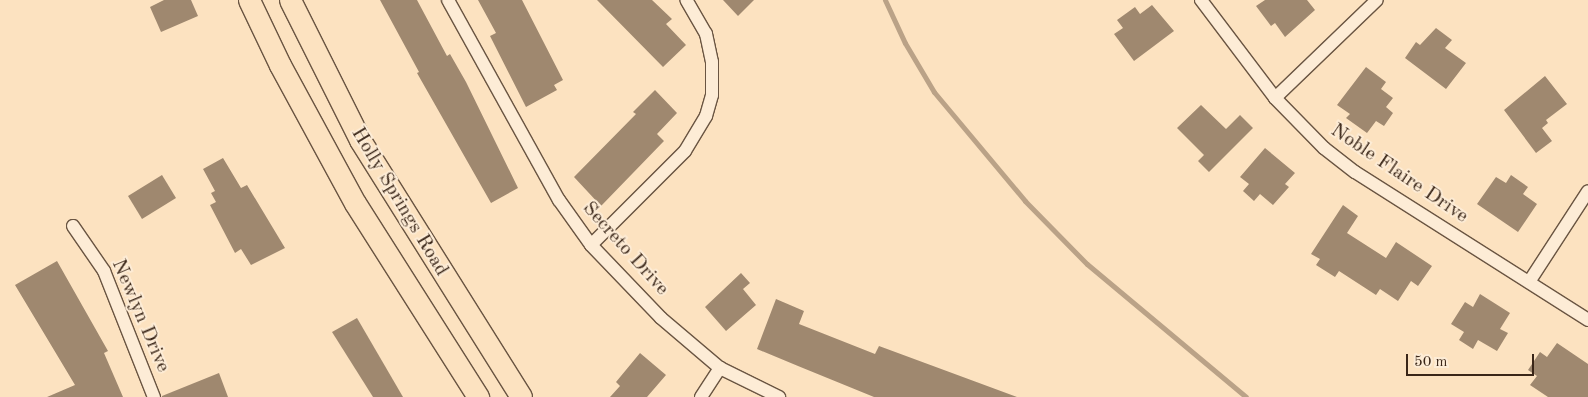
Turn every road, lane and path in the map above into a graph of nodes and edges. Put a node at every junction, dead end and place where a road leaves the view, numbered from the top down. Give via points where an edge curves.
1 (249, 0) edge
2 (290, 0) edge
3 (448, 0) edge
4 (686, 0) edge
5 (1201, 0) edge
6 (1377, 0) edge
7 (1275, 98) junction
8 (1588, 191) edge
9 (73, 226) dead end
10 (591, 245) junction
11 (1529, 282) junction
12 (1588, 320) edge
13 (720, 368) junction
14 (154, 397) edge
15 (478, 397) edge
16 (521, 397) edge
17 (701, 397) edge
18 (779, 397) edge

1 - 15 main road, Holly Springs Road via 280,65 355,203
2 - 16 main road, Holly Springs Road via 360,140
3 - 10 street, Secreto Drive via 559,200
4 - 10 street via 706,34 712,62 712,95 706,116 685,152
5 - 7 street, Noble Flaire Drive
6 - 7 street
7 - 11 street, Noble Flaire Drive via 1307,133 1355,172
8 - 11 street
9 - 14 street, Newlyn Drive via 104,271
10 - 13 street, Secreto Drive via 662,318
11 - 12 street, Noble Flaire Drive
13 - 17 street
13 - 18 street, Secreto Drive

